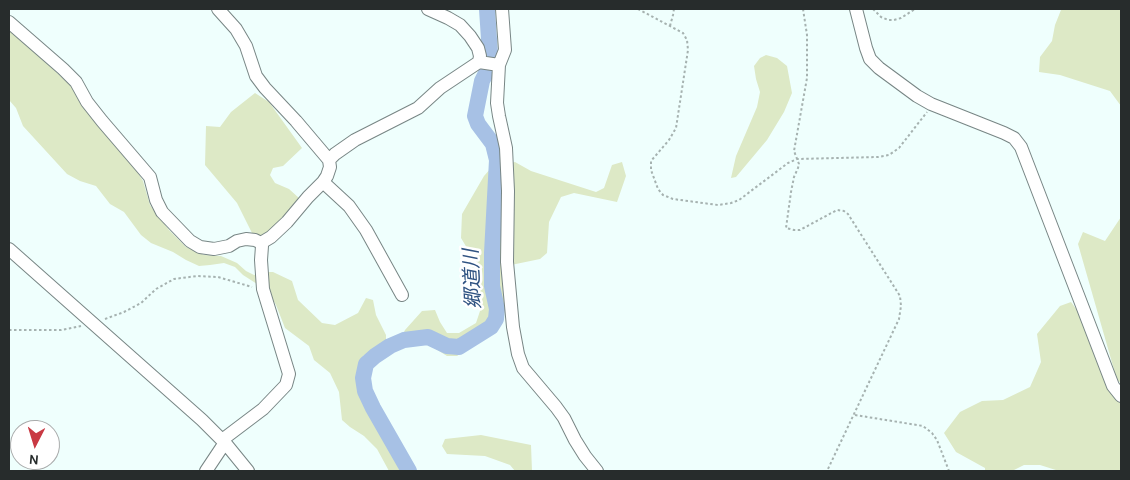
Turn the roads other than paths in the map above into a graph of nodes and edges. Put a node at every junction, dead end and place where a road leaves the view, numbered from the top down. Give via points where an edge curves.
1 (218, 9) edge
2 (428, 9) edge
3 (502, 9) edge
4 (856, 9) edge
5 (9, 22) edge
6 (489, 64) junction
7 (329, 160) junction
8 (323, 182) junction
9 (261, 243) junction
10 (9, 249) edge
11 (402, 296) dead end
12 (1121, 396) edge
13 (224, 442) junction
14 (206, 471) edge
15 (248, 471) edge
16 (597, 471) edge

1 - 7 street via 246,46 256,76
2 - 6 street via 460,25
3 - 6 street via 505,50
4 - 12 street via 870,59 879,68 931,104 1004,133 1022,147 1114,386
5 - 9 street via 76,82 87,102 150,177 162,212 190,241 200,247 214,249 246,239
6 - 7 street via 440,88 418,108 355,140
6 - 16 street via 506,148 507,262 518,354 523,368 564,418
7 - 8 street via 330,167
8 - 9 street via 287,222
8 - 11 street via 349,206 366,230
9 - 13 street via 263,289 289,374 286,385
10 - 13 street
13 - 14 street
13 - 15 street

